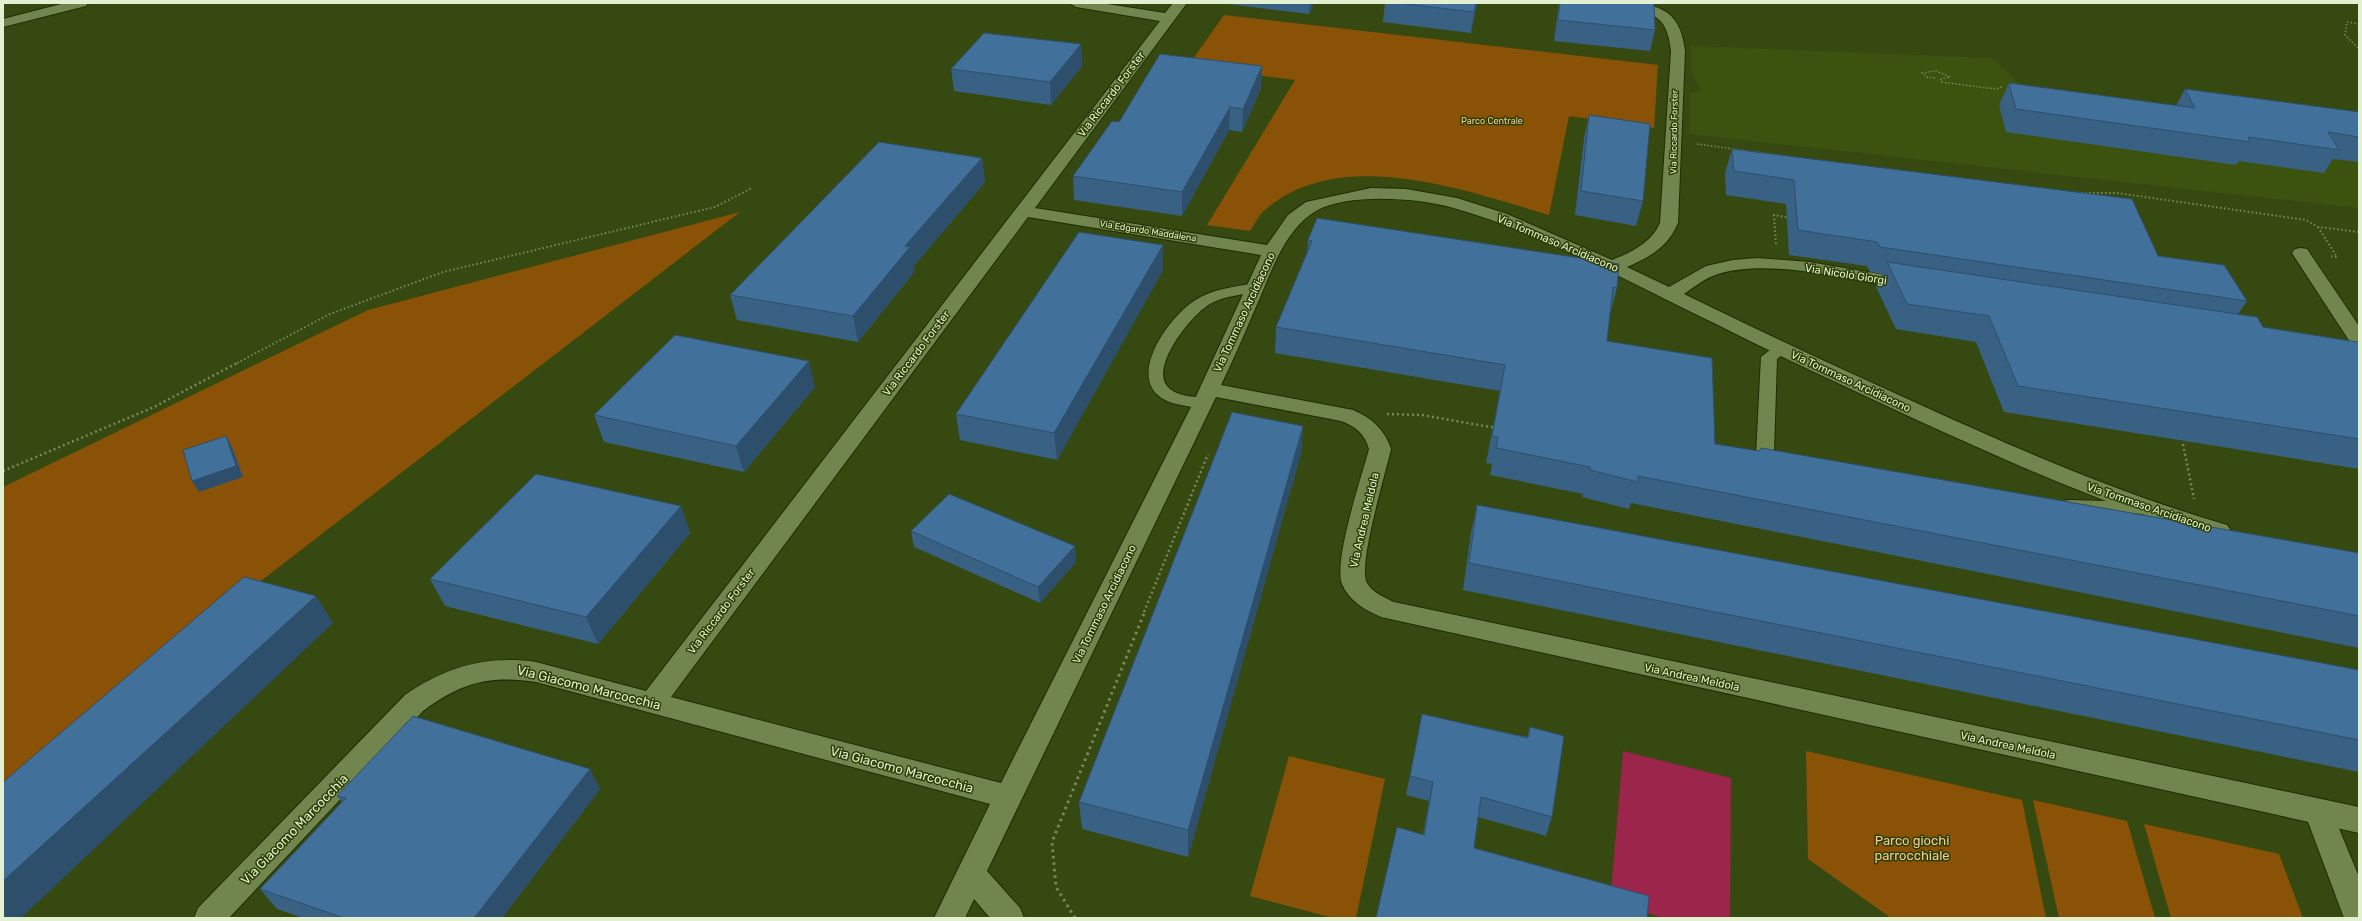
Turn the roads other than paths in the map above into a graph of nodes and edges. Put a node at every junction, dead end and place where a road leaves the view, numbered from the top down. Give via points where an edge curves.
1 (81, 3) edge
2 (1076, 3) edge
3 (1180, 3) edge
4 (1622, 3) edge
5 (1169, 18) junction
6 (3, 23) edge
7 (1024, 211) junction
8 (1272, 251) junction
9 (2301, 253) dead end
10 (1613, 266) junction
11 (1929, 287) edge
12 (1254, 288) junction
13 (1671, 295) junction
14 (1781, 349) junction
15 (2355, 349) edge
16 (1206, 396) junction
17 (1800, 462) edge
18 (2050, 505) edge
19 (2143, 508) junction
20 (2238, 536) edge
21 (652, 703) junction
22 (1009, 797) junction
23 (2318, 811) junction
24 (2359, 820) edge
25 (971, 874) junction
26 (2359, 916) edge
27 (209, 918) edge
28 (949, 918) edge
29 (1009, 918) edge

1 - 6 street
2 - 5 street
3 - 5 street, Via Riccardo Forster
4 - 10 street, Via Riccardo Forster via 1656,10 1670,20 1678,52 1672,212 1668,228 1660,240 1648,250
5 - 7 street, Via Riccardo Forster
7 - 8 street, Via Edgardo Maddalena
7 - 21 street, Via Riccardo Forster
8 - 10 street, Via Tommaso Arcidiacono via 1289,224 1312,206 1346,197 1396,193 1440,200 1501,218
8 - 12 street, Via Tommaso Arcidiacono
9 - 15 street
10 - 13 street, Via Tommaso Arcidiacono
11 - 13 street, Via Nicolò Giorgi via 1778,264 1742,264 1719,268 1701,275
12 - 16 street, Via Tommaso Arcidiacono
12 - 16 lane via 1221,294 1194,307 1170,338 1159,359 1155,374 1161,390 1173,397
13 - 14 street, Via Tommaso Arcidiacono
14 - 17 lane via 1769,358 1765,455
14 - 19 street, Via Tommaso Arcidiacono via 1997,448
16 - 22 street, Via Tommaso Arcidiacono
16 - 23 street, Via Andrea Meldola via 1346,415 1368,428 1380,449 1354,556 1352,575 1354,584 1368,598 1390,610
18 - 19 lane
19 - 20 street, Via Tommaso Arcidiacono
21 - 22 street, Via Giacomo Marcocchia
21 - 27 street, Via Giacomo Marcocchia via 519,669 485,670 446,682 405,712
22 - 25 street, Via Tommaso Arcidiacono
23 - 24 street, Via Andrea Meldola
23 - 26 street
25 - 28 street, Via Tommaso Arcidiacono
25 - 29 street

